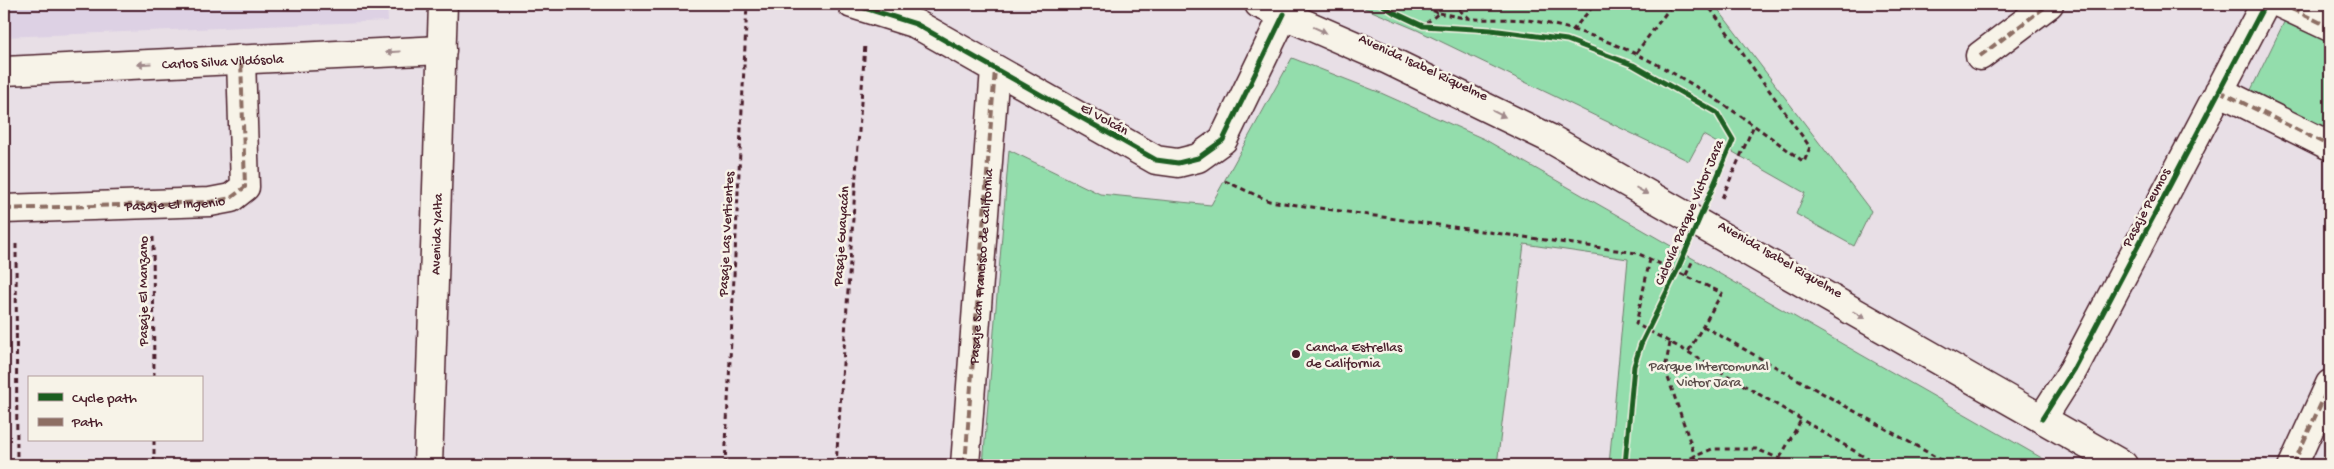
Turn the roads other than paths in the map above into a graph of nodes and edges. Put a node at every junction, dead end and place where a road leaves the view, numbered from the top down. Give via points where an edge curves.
1 (443, 4) edge
2 (1259, 4) edge
3 (2049, 4) edge
4 (2264, 4) edge
5 (2282, 4) edge
6 (860, 6) edge
7 (1284, 14) junction
8 (2330, 27) edge
9 (442, 50) junction
10 (1980, 56) dead end
11 (241, 59) junction
12 (995, 69) junction
13 (4, 71) edge
14 (2219, 91) junction
15 (2330, 146) edge
16 (10, 208) edge
17 (2330, 384) edge
18 (2042, 419) junction
19 (428, 465) edge
20 (965, 465) edge
21 (2123, 465) edge
22 (2293, 465) edge

1 - 9 street, Avenida Yalta
2 - 7 street, Avenida Isabel Riquelme
3 - 10 street
4 - 14 street, Pasaje Peumos
5 - 8 street
6 - 12 street, El Volcán via 916,24
7 - 12 street, El Volcán via 1223,140 1198,158 1178,163 1156,160
7 -> 18 street, Avenida Isabel Riquelme via 1548,138
9 -> 11 street, Carlos Silva Vildósola
9 - 19 street, Avenida Yalta
11 -> 13 street, Carlos Silva Vildósola
11 - 16 street, Pasaje El Ingenio via 245,187 231,198 210,202
12 - 20 street, Pasaje San Francisco de California
14 - 15 street
14 - 18 street, Pasaje Peumos via 2073,370
17 - 22 street
18 - 21 street, Avenida Isabel Riquelme

